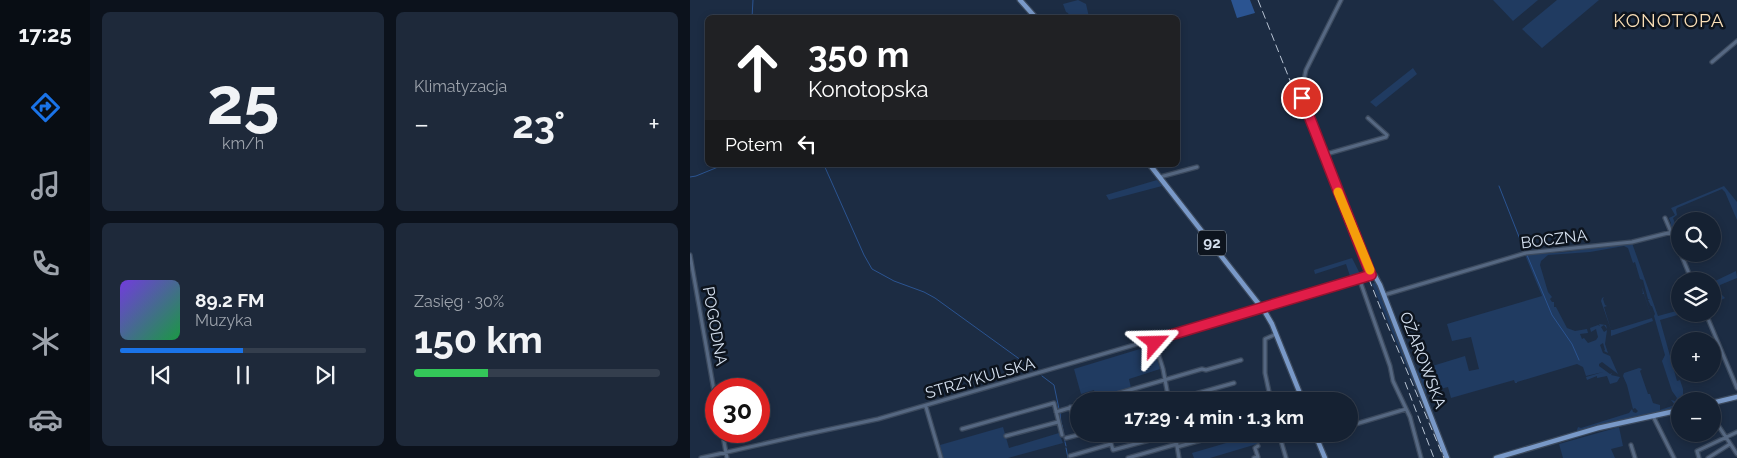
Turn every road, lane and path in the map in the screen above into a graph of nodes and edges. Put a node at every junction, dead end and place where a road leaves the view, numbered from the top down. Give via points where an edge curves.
1 (1022, 0) edge
2 (1341, 0) edge
3 (1034, 15) edge
4 (1737, 41) edge
5 (1712, 62) dead end
6 (1368, 118) dead end
7 (1323, 155) junction
8 (1152, 167) edge
9 (1198, 167) dead end
10 (1161, 179) junction
11 (1665, 218) dead end
12 (1671, 230) edge
13 (1671, 232) edge
14 (690, 255) edge
15 (1371, 275) junction
16 (1359, 278) junction
17 (1384, 295) junction
18 (1262, 308) junction
19 (1709, 322) edge
20 (1274, 335) dead end
21 (1154, 340) junction
22 (1241, 360) dead end
23 (712, 378) edge
24 (1165, 380) junction
25 (1234, 383) dead end
26 (1737, 388) edge
27 (1123, 392) edge
28 (1168, 392) edge
29 (1202, 392) edge
30 (1269, 392) edge
31 (1299, 392) edge
32 (1737, 398) edge
33 (1721, 401) edge
34 (926, 407) junction
35 (1070, 407) edge
36 (1406, 409) junction
37 (1056, 412) junction
38 (1671, 412) edge
39 (1653, 416) junction
40 (1058, 422) junction
41 (1358, 423) edge
42 (962, 429) dead end
43 (1721, 430) edge
44 (1737, 432) edge
45 (1006, 436) dead end
46 (1062, 436) dead end
47 (1070, 437) edge
48 (1726, 437) junction
49 (1066, 438) dead end
50 (1143, 442) edge
51 (1176, 442) edge
52 (1190, 442) edge
53 (1281, 442) edge
54 (1319, 442) edge
55 (724, 443) edge
56 (1111, 444) joint
57 (1630, 444) dead end
58 (1730, 444) junction
59 (1177, 445) junction
60 (1258, 446) dead end
61 (726, 452) junction
62 (1737, 454) edge
63 (1070, 456) dead end
64 (702, 458) edge
65 (727, 458) edge
66 (941, 458) edge
67 (1128, 458) edge
68 (1179, 458) edge
69 (1254, 458) edge
70 (1286, 458) edge
71 (1325, 458) edge
72 (1421, 458) edge
73 (1447, 458) edge
74 (1496, 458) edge
75 (1635, 458) edge
76 (1674, 458) edge
77 (1699, 458) edge
78 (1708, 458) edge

1 - 3 main road
2 - 7 street via 1302,82 1302,98
4 - 5 street
6 - 7 street via 1387,135 1384,138
7 - 15 street
8 - 10 main road, 92
9 - 10 street
10 - 18 main road, 92
11 - 12 street
13 - 17 street, BOCZNA via 1632,242 1526,254
14 - 23 street, POGODNA
15 - 16 main road
15 - 17 main road, OŻAROWSKA via 1377,279
16 - 18 main road
16 - 36 street via 1393,381
17 - 73 main road, OŻAROWSKA
18 - 21 street, STRZYKULSKA
18 - 31 main road, 92 via 1272,324
19 - 26 street
20 - 30 street via 1265,339 1265,372
21 - 24 street
21 - 34 street, STRZYKULSKA
22 - 24 street
24 - 27 street
24 - 28 street
25 - 29 street
32 - 33 main road
34 - 61 street, STRZYKULSKA
34 - 66 street
35 - 37 street
36 - 41 street
36 - 72 street
37 - 40 street
37 - 42 street via 1054,403
38 - 39 main road
39 - 74 main road via 1598,428
39 - 76 street
40 - 45 street
40 - 46 street
43 - 48 street
44 - 48 street
47 - 49 street
48 - 58 street
48 - 77 street via 1697,451
50 - 56 street via 1115,450
51 - 59 street
52 - 59 street
53 - 70 street
54 - 71 main road
55 - 61 street
56 - 63 street
57 - 75 street
58 - 62 street
58 - 78 street
59 - 67 street
59 - 68 street
60 - 69 street via 1255,448 1258,457
61 - 64 street, STRZYKULSKA
61 - 65 street

